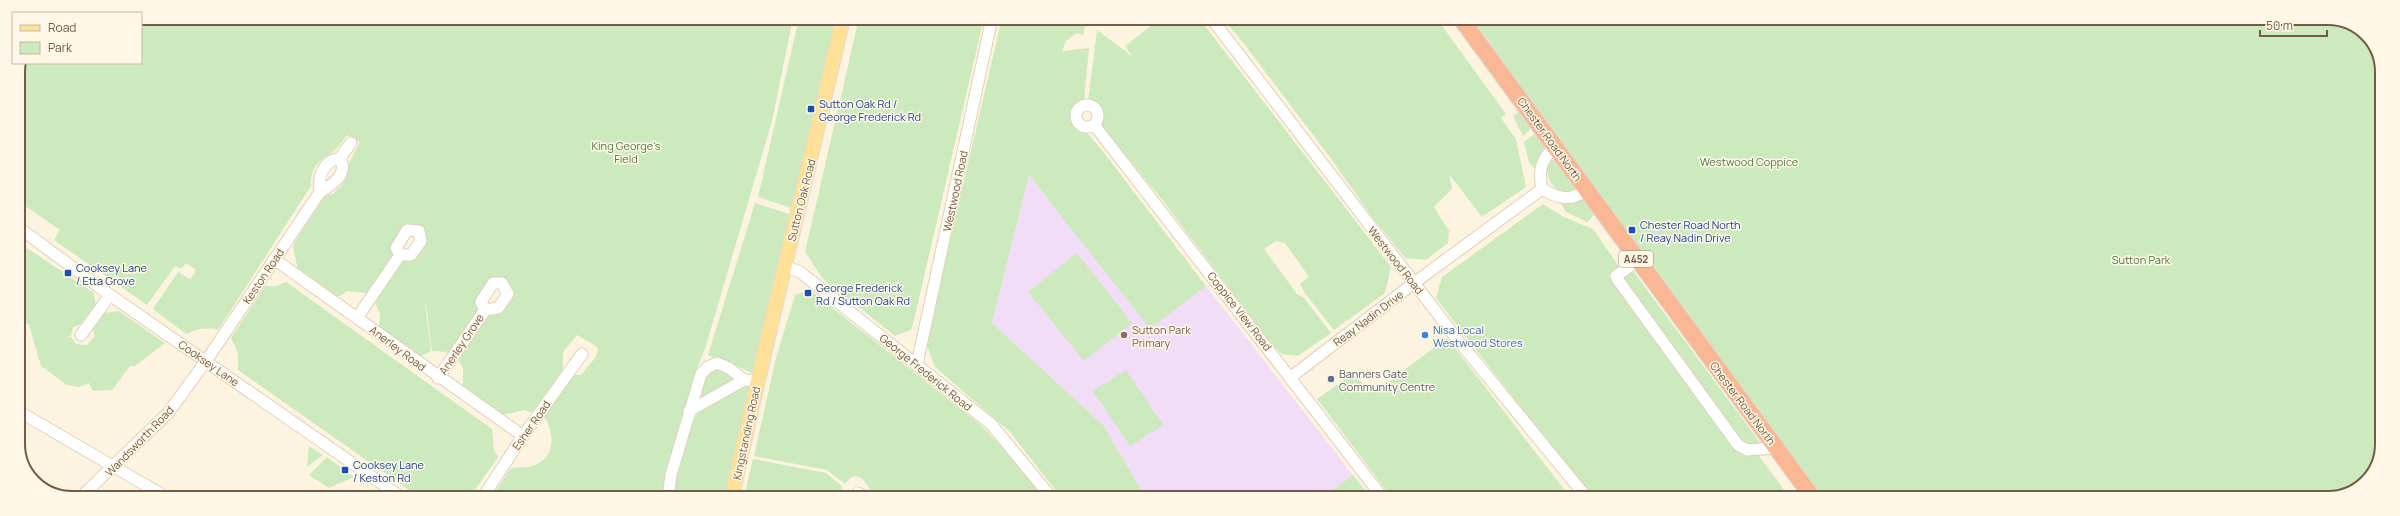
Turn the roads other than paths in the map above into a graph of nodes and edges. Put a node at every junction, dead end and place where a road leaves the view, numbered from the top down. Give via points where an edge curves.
1 (841, 25) edge
2 (990, 25) edge
3 (1216, 25) edge
4 (1465, 25) edge
5 (1095, 126) dead end
6 (351, 143) dead end
7 (1556, 146) junction
8 (340, 158) junction
9 (1542, 189) junction
10 (1587, 189) junction
11 (320, 192) junction
12 (25, 232) edge
13 (400, 255) dead end
14 (274, 259) junction
15 (1638, 261) junction
16 (784, 266) junction
17 (1414, 283) junction
18 (110, 295) junction
19 (485, 310) dead end
20 (357, 318) junction
21 (81, 335) dead end
22 (582, 354) dead end
23 (206, 361) junction
24 (917, 364) junction
25 (1291, 377) junction
26 (438, 378) junction
27 (751, 381) junction
28 (689, 411) junction
29 (25, 414) edge
30 (523, 436) junction
31 (1776, 448) junction
32 (114, 467) junction
33 (88, 491) edge
34 (156, 491) edge
35 (392, 491) edge
36 (487, 491) edge
37 (669, 491) edge
38 (733, 491) edge
39 (1046, 491) edge
40 (1378, 491) edge
41 (1581, 491) edge
42 (1809, 491) edge

1 - 16 main road, Sutton Oak Road via 799,213
2 - 24 street, Westwood Road
3 - 17 street, Westwood Road
4 - 7 highway, Chester Road North / A452
5 - 25 street, Coppice View Road
6 - 8 street
7 - 9 street via 1542,162 1539,172
7 - 10 highway, Chester Road North / A452
8 - 11 street, Keston Road via 343,164 342,172 334,184
8 - 11 street via 332,159 324,167 319,176
9 - 10 street via 1554,196 1568,199 1580,195
9 - 17 street, Reay Nadin Drive
10 - 15 highway, Chester Road North / A452
11 - 14 street, Keston Road
12 - 18 street, Cooksey Lane
13 - 20 street
14 - 20 street, Anerley Road
14 - 23 street, Keston Road
15 - 31 highway, Chester Road North / A452
15 - 31 street, Chester Road North via 1618,273 1618,280 1738,445 1747,450
16 - 24 street, George Frederick Road via 800,272
16 - 27 main road, Sutton Oak Road
17 - 25 street, Reay Nadin Drive
17 - 41 street, Westwood Road
18 - 21 street
18 - 23 street, Cooksey Lane
19 - 26 street, Anerley Grove
20 - 26 street, Anerley Road
22 - 30 street, Esher Road
23 - 32 street, Wandsworth Road via 168,413
23 - 35 street, Cooksey Lane
24 - 39 street, George Frederick Road via 991,424
25 - 40 street, Coppice View Road
26 - 30 street, Anerley Road
27 - 28 street, Kingstanding Road
27 - 28 street, Kingstanding Road via 717,363 708,366 701,374
27 - 38 main road, Kingstanding Road
28 - 37 street, Kingstanding Road
29 - 32 street
30 - 36 street, Esher Road
31 - 42 highway, Chester Road North / A452
32 - 33 street, Wandsworth Road
32 - 34 street

